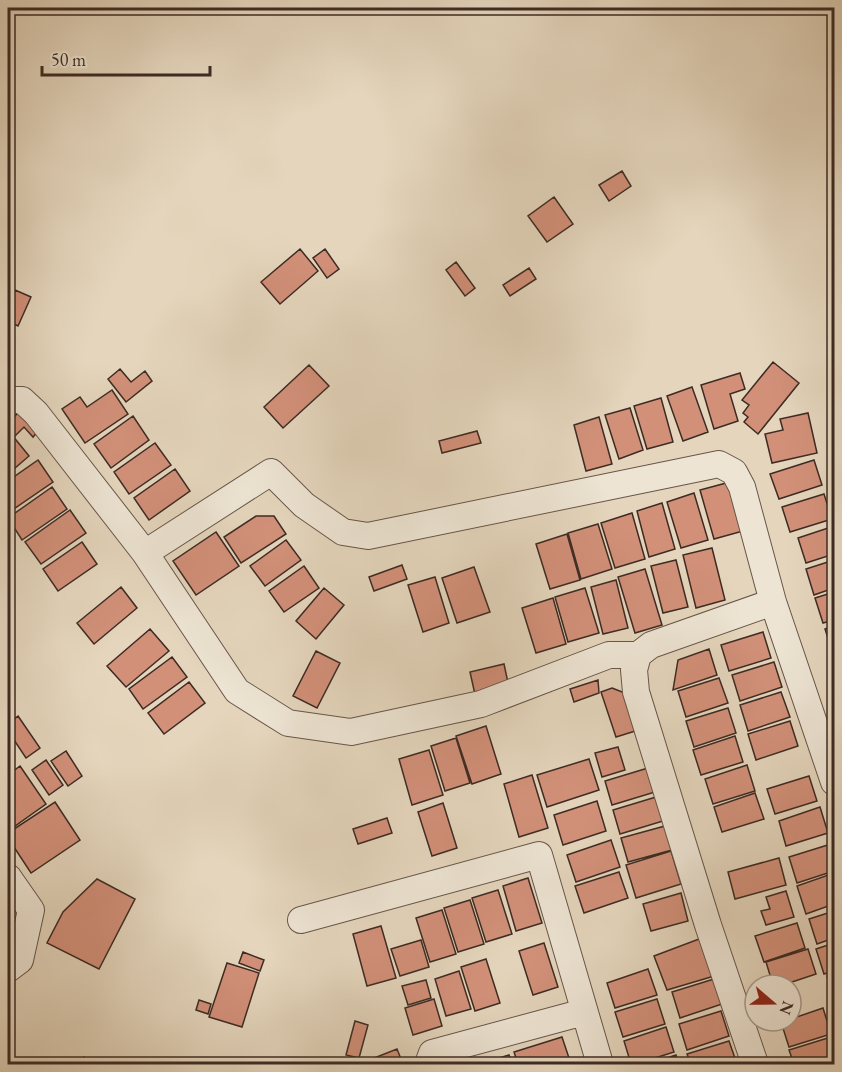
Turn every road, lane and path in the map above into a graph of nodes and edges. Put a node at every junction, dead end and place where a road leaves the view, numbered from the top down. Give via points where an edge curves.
1 (8, 400) edge
2 (145, 553) junction
3 (773, 602) junction
4 (638, 655) junction
5 (834, 782) edge
6 (8, 877) edge
7 (301, 920) dead end
8 (8, 969) edge
9 (584, 1012) junction
10 (428, 1065) edge
11 (600, 1065) edge
12 (755, 1065) edge

1 - 2 street via 22,400 36,413
2 - 3 street via 271,472 304,505 343,532 368,536 718,464 734,472 742,487
2 - 4 street via 237,691 288,723 351,732 481,704 609,655
3 - 4 street via 651,645
3 - 5 street
4 - 12 street via 634,670 636,692
6 - 8 street via 31,910 20,960
7 - 9 street via 539,855
9 - 10 street via 432,1053
9 - 11 street

